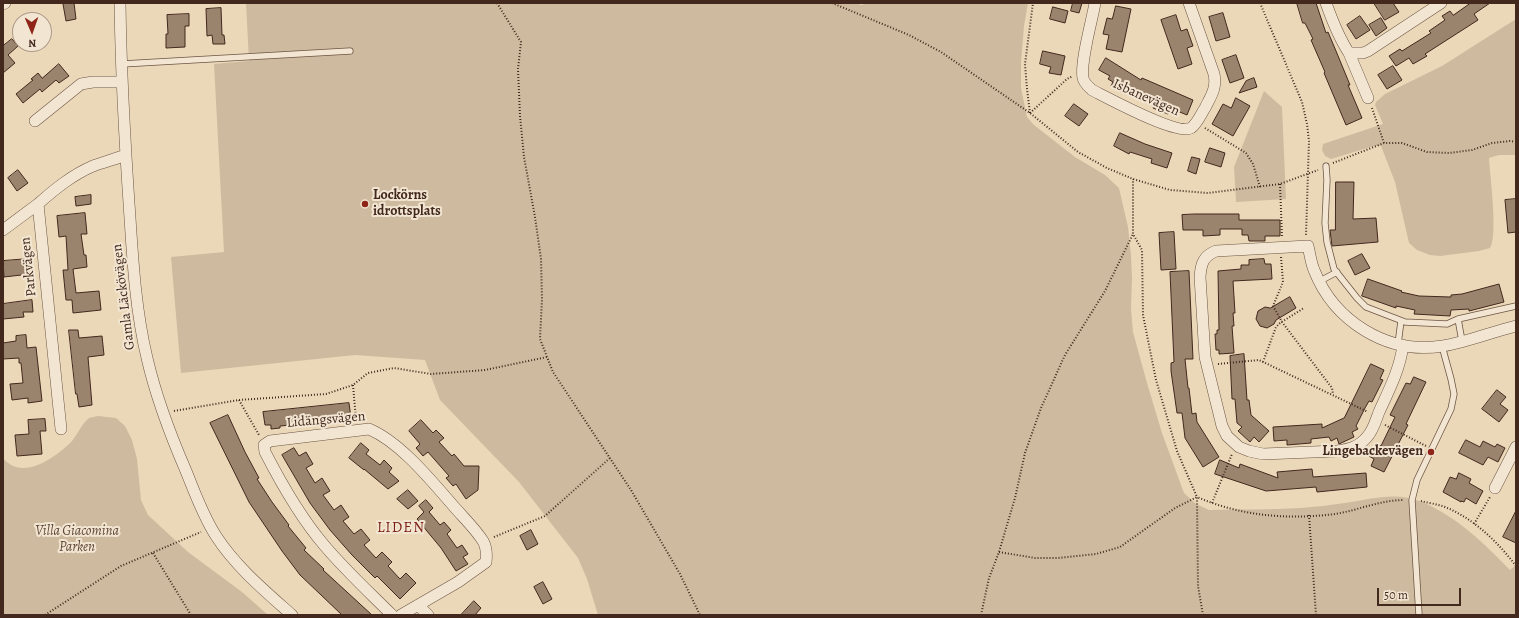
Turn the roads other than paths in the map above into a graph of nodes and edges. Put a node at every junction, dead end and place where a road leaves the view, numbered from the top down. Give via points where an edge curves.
1 (120, 3) edge
2 (1095, 3) edge
3 (1189, 3) edge
4 (1326, 3) edge
5 (1441, 3) edge
6 (350, 50) dead end
7 (1349, 53) junction
8 (122, 64) junction
9 (122, 82) junction
10 (1368, 98) road end
11 (35, 121) dead end
12 (126, 155) junction
13 (1326, 166) dead end
14 (38, 204) junction
15 (3, 230) edge
16 (1337, 272) junction
17 (1320, 281) junction
18 (1516, 306) edge
19 (1458, 319) junction
20 (1401, 321) junction
21 (1516, 326) edge
22 (1462, 341) junction
23 (1400, 345) junction
24 (1442, 346) junction
25 (61, 429) dead end
26 (1516, 447) edge
27 (1495, 488) road end
28 (418, 605) junction
29 (292, 615) edge
30 (392, 615) edge
31 (401, 615) edge
32 (428, 615) edge
33 (1419, 615) edge

1 - 8 street, Gamla Läckövägen
2 - 3 street, Isbanevägen via 1083,60 1082,72 1086,86 1160,123 1182,130 1191,128 1196,123 1212,96 1216,82
4 - 7 street via 1339,37
5 - 7 street via 1368,51
6 - 8 lane
7 - 10 street
8 - 9 street, Gamla Läckövägen
9 - 11 street via 81,84
9 - 12 street, Gamla Läckövägen
12 - 14 street via 79,173
12 - 29 street, Gamla Läckövägen via 140,323 147,359 163,414 200,504 217,538 255,583
13 - 16 lane via 1327,242
14 - 15 street
14 - 25 street, Parkvägen
16 - 17 lane
16 - 20 lane via 1366,308
17 - 23 street via 1328,296 1349,321 1379,338
17 - 23 street via 1314,270 1308,246 1216,251 1209,254 1201,264 1203,341 1207,365 1222,426 1236,445 1263,454 1323,452 1350,449 1360,445 1368,436 1378,416 1400,363
18 - 19 lane
19 - 20 lane via 1447,324
19 - 22 lane
20 - 23 lane
21 - 22 street
22 - 24 street
23 - 24 street
24 - 33 lane via 1454,394 1451,409 1417,480 1412,500
26 - 27 street
28 - 30 street, Lidängsvägen via 486,562 488,552 483,541 442,493 390,441 369,429 270,441 264,445 265,452 307,524 337,560
28 - 31 street
28 - 32 street

